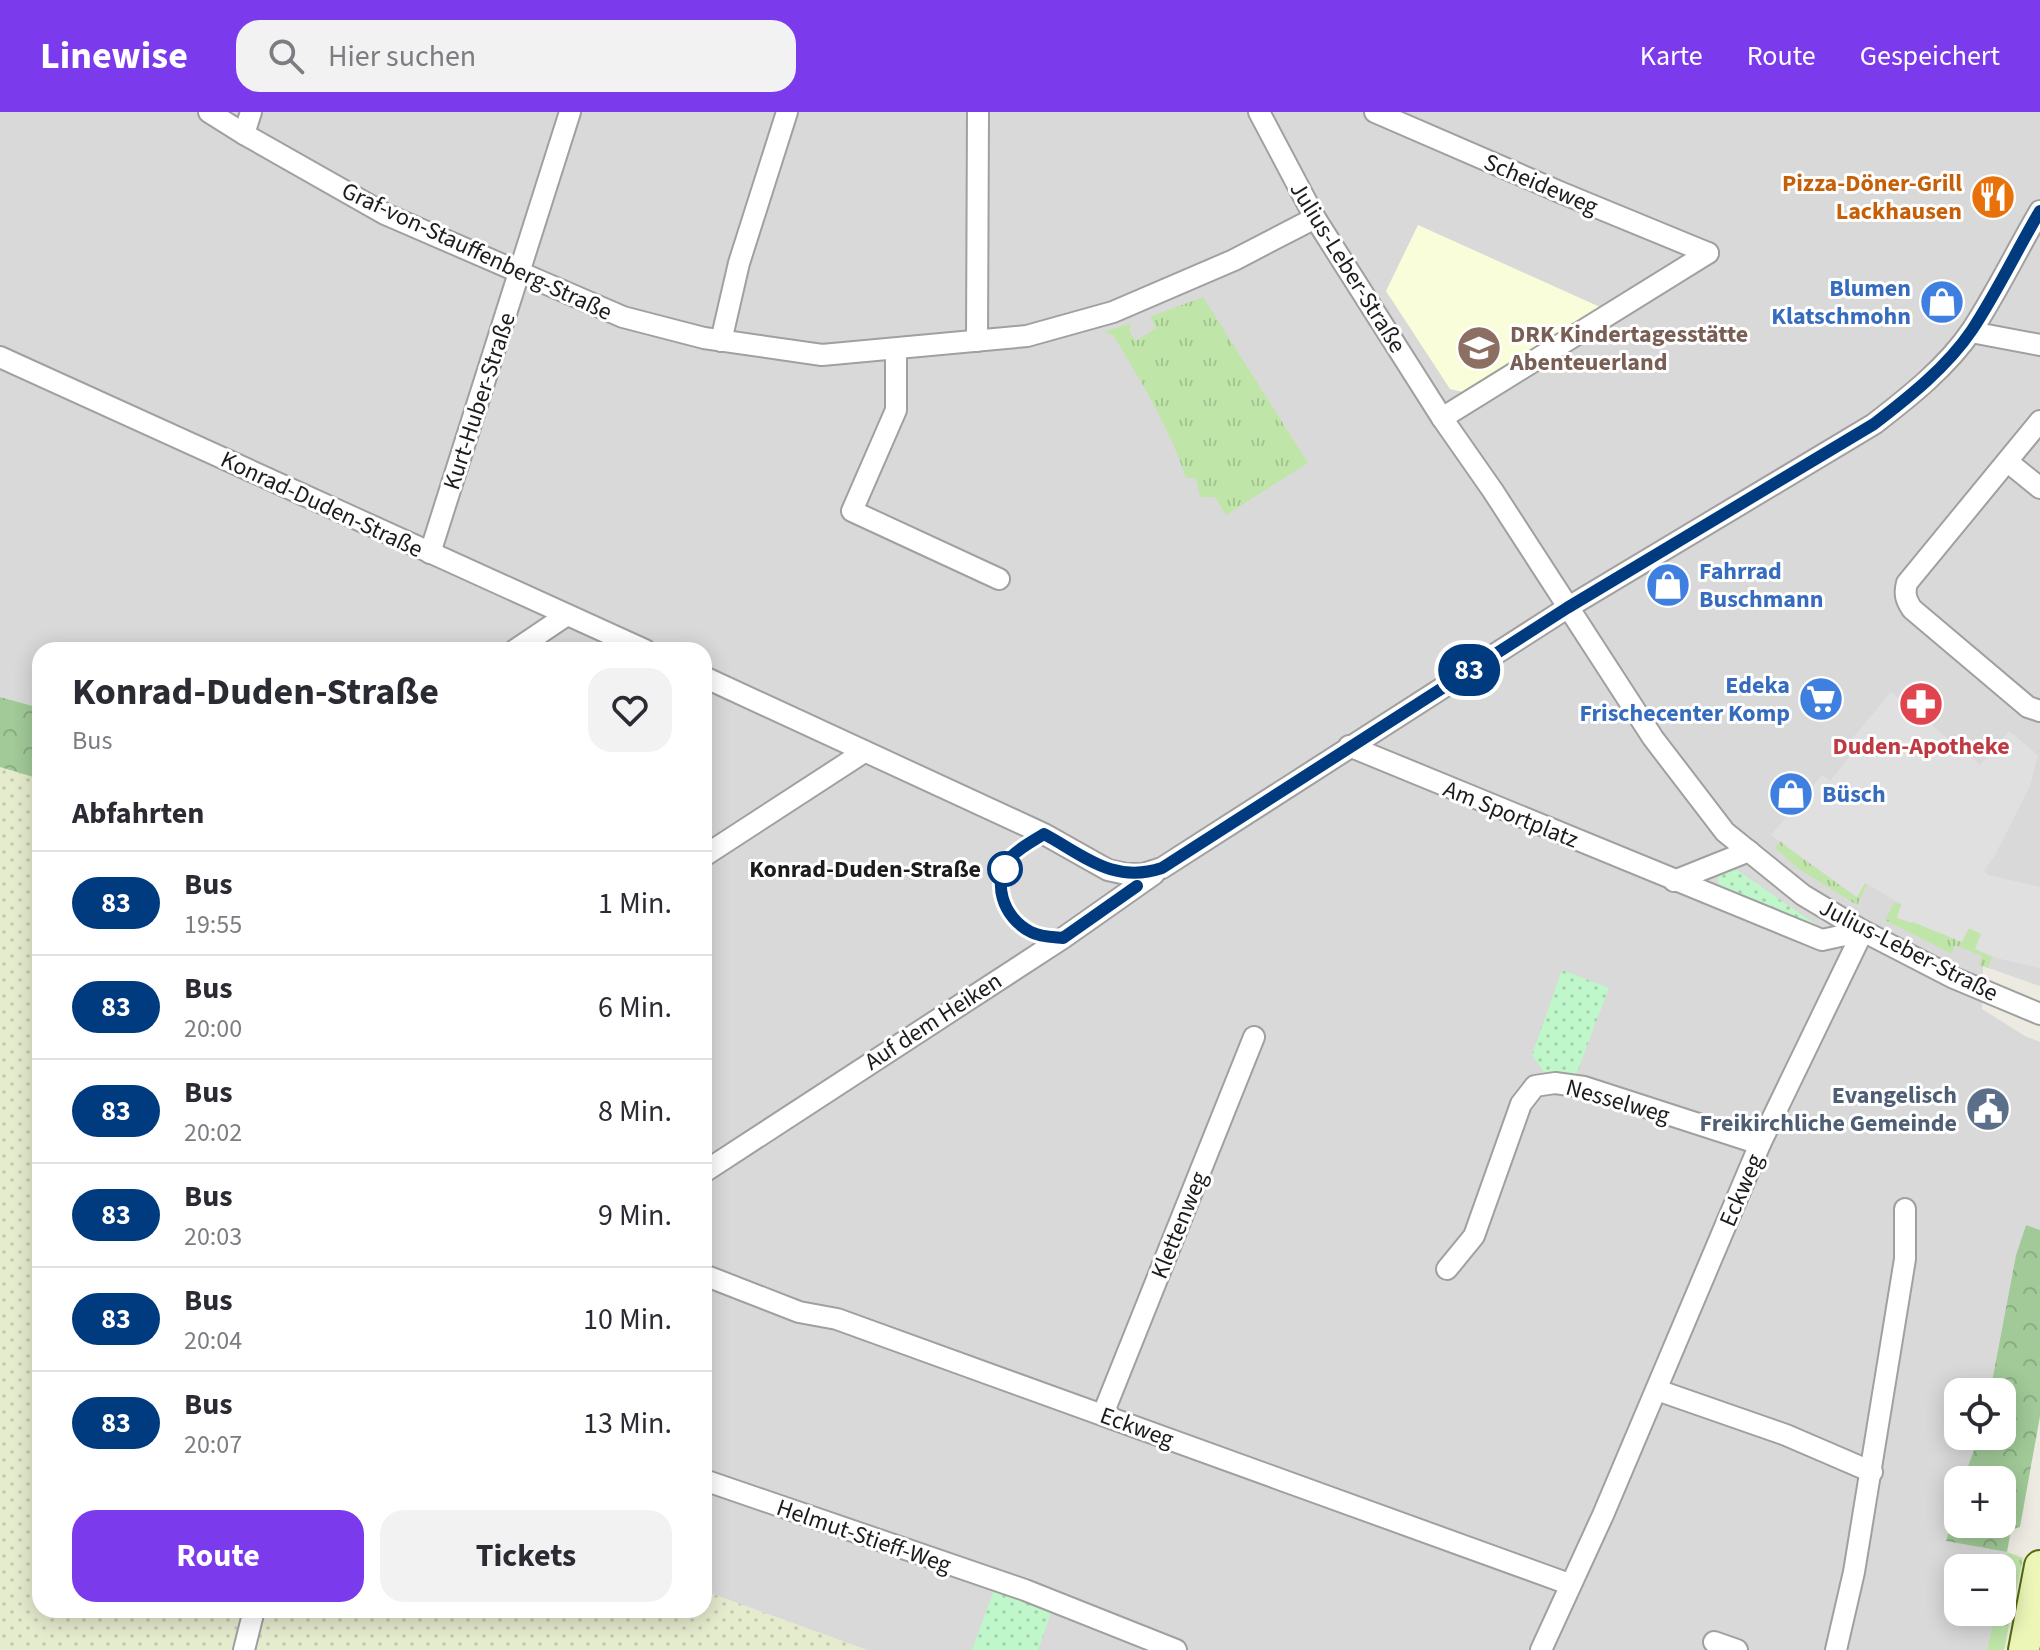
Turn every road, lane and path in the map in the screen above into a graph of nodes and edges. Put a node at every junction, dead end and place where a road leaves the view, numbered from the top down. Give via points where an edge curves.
1 (209, 112) edge
2 (251, 112) edge
3 (570, 112) edge
4 (787, 112) edge
5 (978, 112) edge
6 (1259, 112) edge
7 (1375, 112) edge
8 (244, 134) junction
9 (2040, 211) edge
10 (1315, 218) junction
11 (521, 274) junction
12 (1971, 332) junction
13 (721, 341) junction
14 (977, 341) junction
15 (2040, 345) edge
16 (896, 350) junction
17 (0, 357) edge
18 (1442, 418) junction
19 (2040, 421) edge
20 (2008, 462) junction
21 (2040, 488) edge
22 (430, 553) junction
23 (999, 579) dead end
24 (1567, 608) junction
25 (567, 615) junction
26 (527, 642) edge
27 (627, 642) edge
28 (712, 681) edge
29 (2040, 711) edge
30 (1349, 746) junction
31 (864, 752) junction
32 (712, 851) edge
33 (1749, 851) junction
34 (1162, 868) junction
35 (1674, 881) junction
36 (1863, 931) junction
37 (2040, 1014) edge
38 (1254, 1037) dead end
39 (1760, 1144) junction
40 (712, 1167) edge
41 (1905, 1209) dead end
42 (1447, 1269) dead end
43 (712, 1278) edge
44 (1657, 1390) junction
45 (1103, 1414) junction
46 (1872, 1472) junction
47 (712, 1483) edge
48 (2040, 1566) edge
49 (1569, 1584) junction
50 (252, 1618) edge
51 (1714, 1642) dead end
52 (244, 1650) edge
53 (1176, 1650) edge
54 (1541, 1650) edge
55 (1737, 1650) edge
56 (1836, 1650) edge
57 (2024, 1650) edge

1 - 8 street, Graf-von-Stauffenberg-Straße
2 - 8 street
3 - 11 street, Kurt-Huber-Straße
4 - 13 street via 739,263
5 - 14 street
6 - 10 street, Julius-Leber-Straße
7 - 18 street, Scheideweg via 1708,253
8 - 11 street, Graf-von-Stauffenberg-Straße via 385,214
9 - 12 street
10 - 14 street, Graf-von-Stauffenberg-Straße via 1113,312 1027,336
10 - 18 street, Julius-Leber-Straße
11 - 13 street, Graf-von-Stauffenberg-Straße via 623,317
11 - 22 street, Kurt-Huber-Straße
12 - 15 street
12 - 24 street via 1936,371 1874,424
13 - 16 street, Graf-von-Stauffenberg-Straße via 822,355
14 - 16 street, Graf-von-Stauffenberg-Straße
16 - 23 street via 896,410 852,511
17 - 22 street, Konrad-Duden-Straße
18 - 24 street, Julius-Leber-Straße
19 - 20 street
20 - 21 street
20 - 29 street via 1907,583 1906,601 2028,707
22 - 25 street, Konrad-Duden-Straße
24 - 30 street
24 - 33 street, Julius-Leber-Straße via 1653,738 1725,832
25 - 26 street
25 - 27 street, Konrad-Duden-Straße
28 - 31 street
30 - 34 street
30 - 35 street, Am Sportplatz
31 - 32 street
31 - 34 street via 1044,834 1108,870 1135,874
33 - 35 street
33 - 36 street, Julius-Leber-Straße via 1803,895
34 - 40 street, Auf dem Heiken
35 - 36 street, Am Sportplatz via 1822,940
36 - 37 street, Julius-Leber-Straße
36 - 39 street, Eckweg
38 - 45 street, Klettenweg
39 - 42 street, Nesselweg via 1584,1087 1535,1086 1521,1104 1474,1236
39 - 44 street, Eckweg
41 - 46 street via 1905,1259
43 - 45 street, Eckweg
44 - 46 street
44 - 49 street, Eckweg
45 - 49 street, Eckweg
46 - 56 street
47 - 53 street, Helmut-Stieff-Weg via 1025,1590
48 - 57 main road
49 - 54 street, Eckweg
50 - 52 street
51 - 55 street

